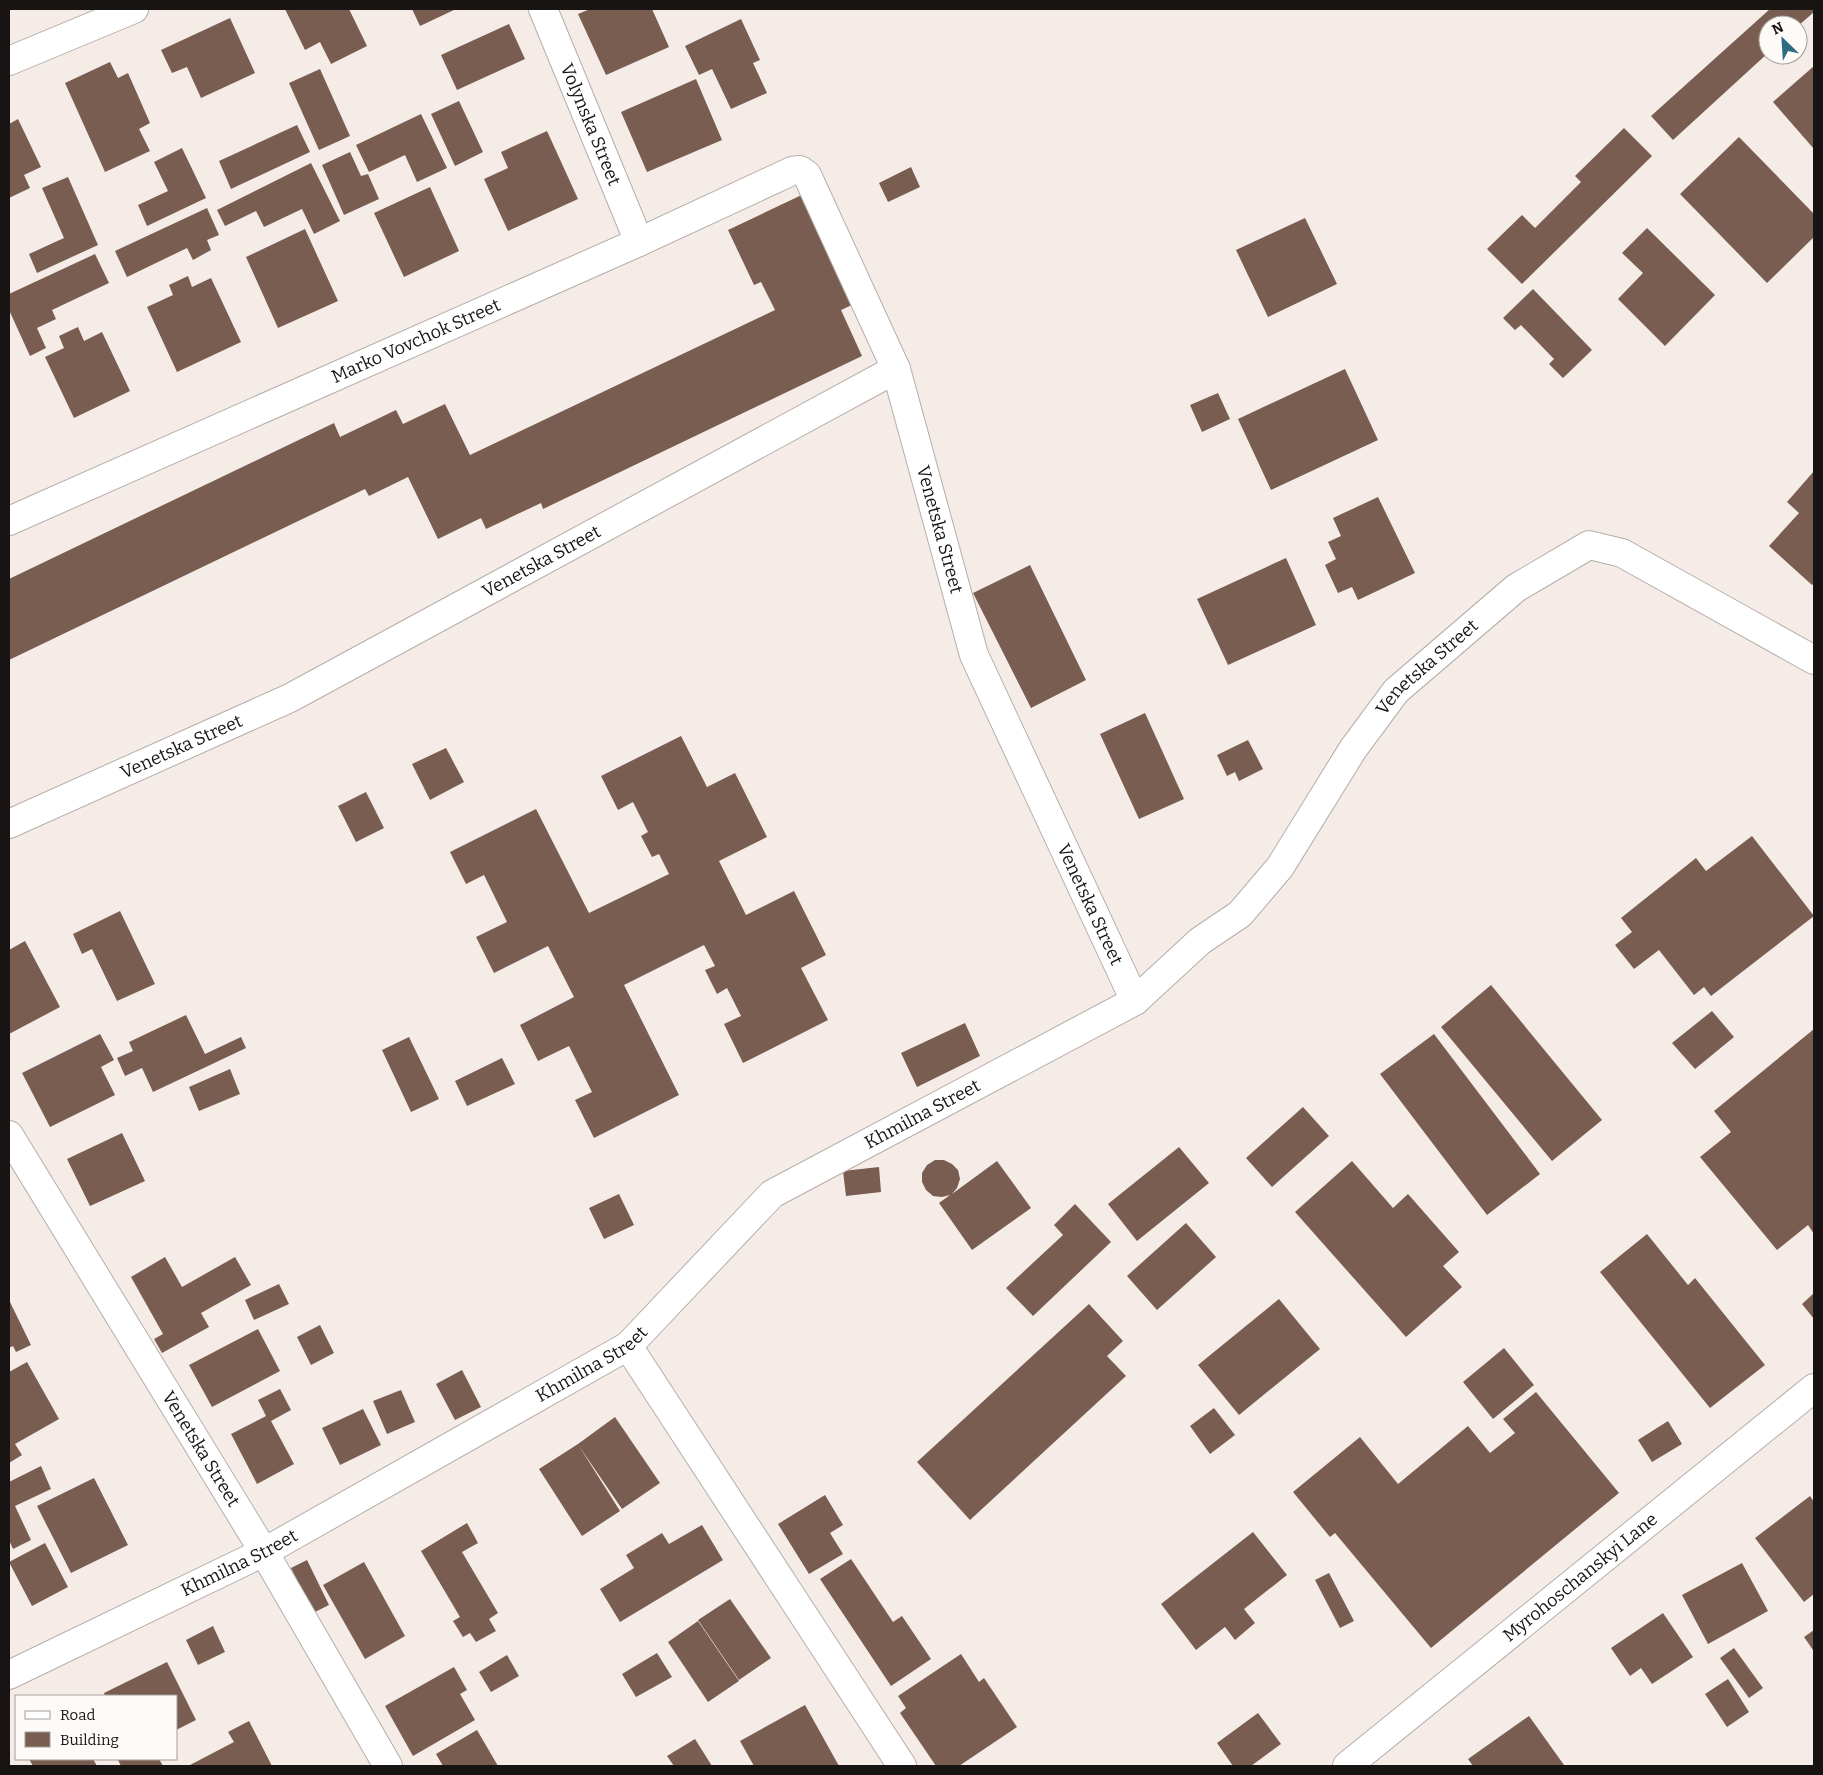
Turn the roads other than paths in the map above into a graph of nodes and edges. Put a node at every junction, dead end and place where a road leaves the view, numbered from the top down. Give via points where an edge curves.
1 (134, 9) edge
2 (543, 9) edge
3 (9, 61) edge
4 (639, 242) junction
5 (896, 369) junction
6 (9, 521) edge
7 (1814, 660) edge
8 (9, 824) edge
9 (1135, 1001) junction
10 (9, 1135) edge
11 (628, 1346) junction
12 (1814, 1388) edge
13 (264, 1552) junction
14 (9, 1675) edge
15 (388, 1766) edge
16 (902, 1766) edge
17 (1347, 1766) edge

1 - 3 street
2 - 4 street, Volynska Street
4 - 5 street, Marko Vovchok Street via 800,170 814,190
4 - 6 street, Marko Vovchok Street
5 - 8 street, Venetska Street via 290,698
5 - 9 street, Venetska Street via 974,655
7 - 9 street, Venetska Street via 1622,553 1589,545 1516,588 1396,691 1353,748 1280,867 1240,914 1200,941
9 - 11 street, Khmilna Street via 772,1194
10 - 13 street, Venetska Street
11 - 13 street, Khmilna Street
11 - 16 street
12 - 17 street, Myrohoschanskyi Lane
13 - 14 street, Khmilna Street
13 - 15 street, Venetska Street

